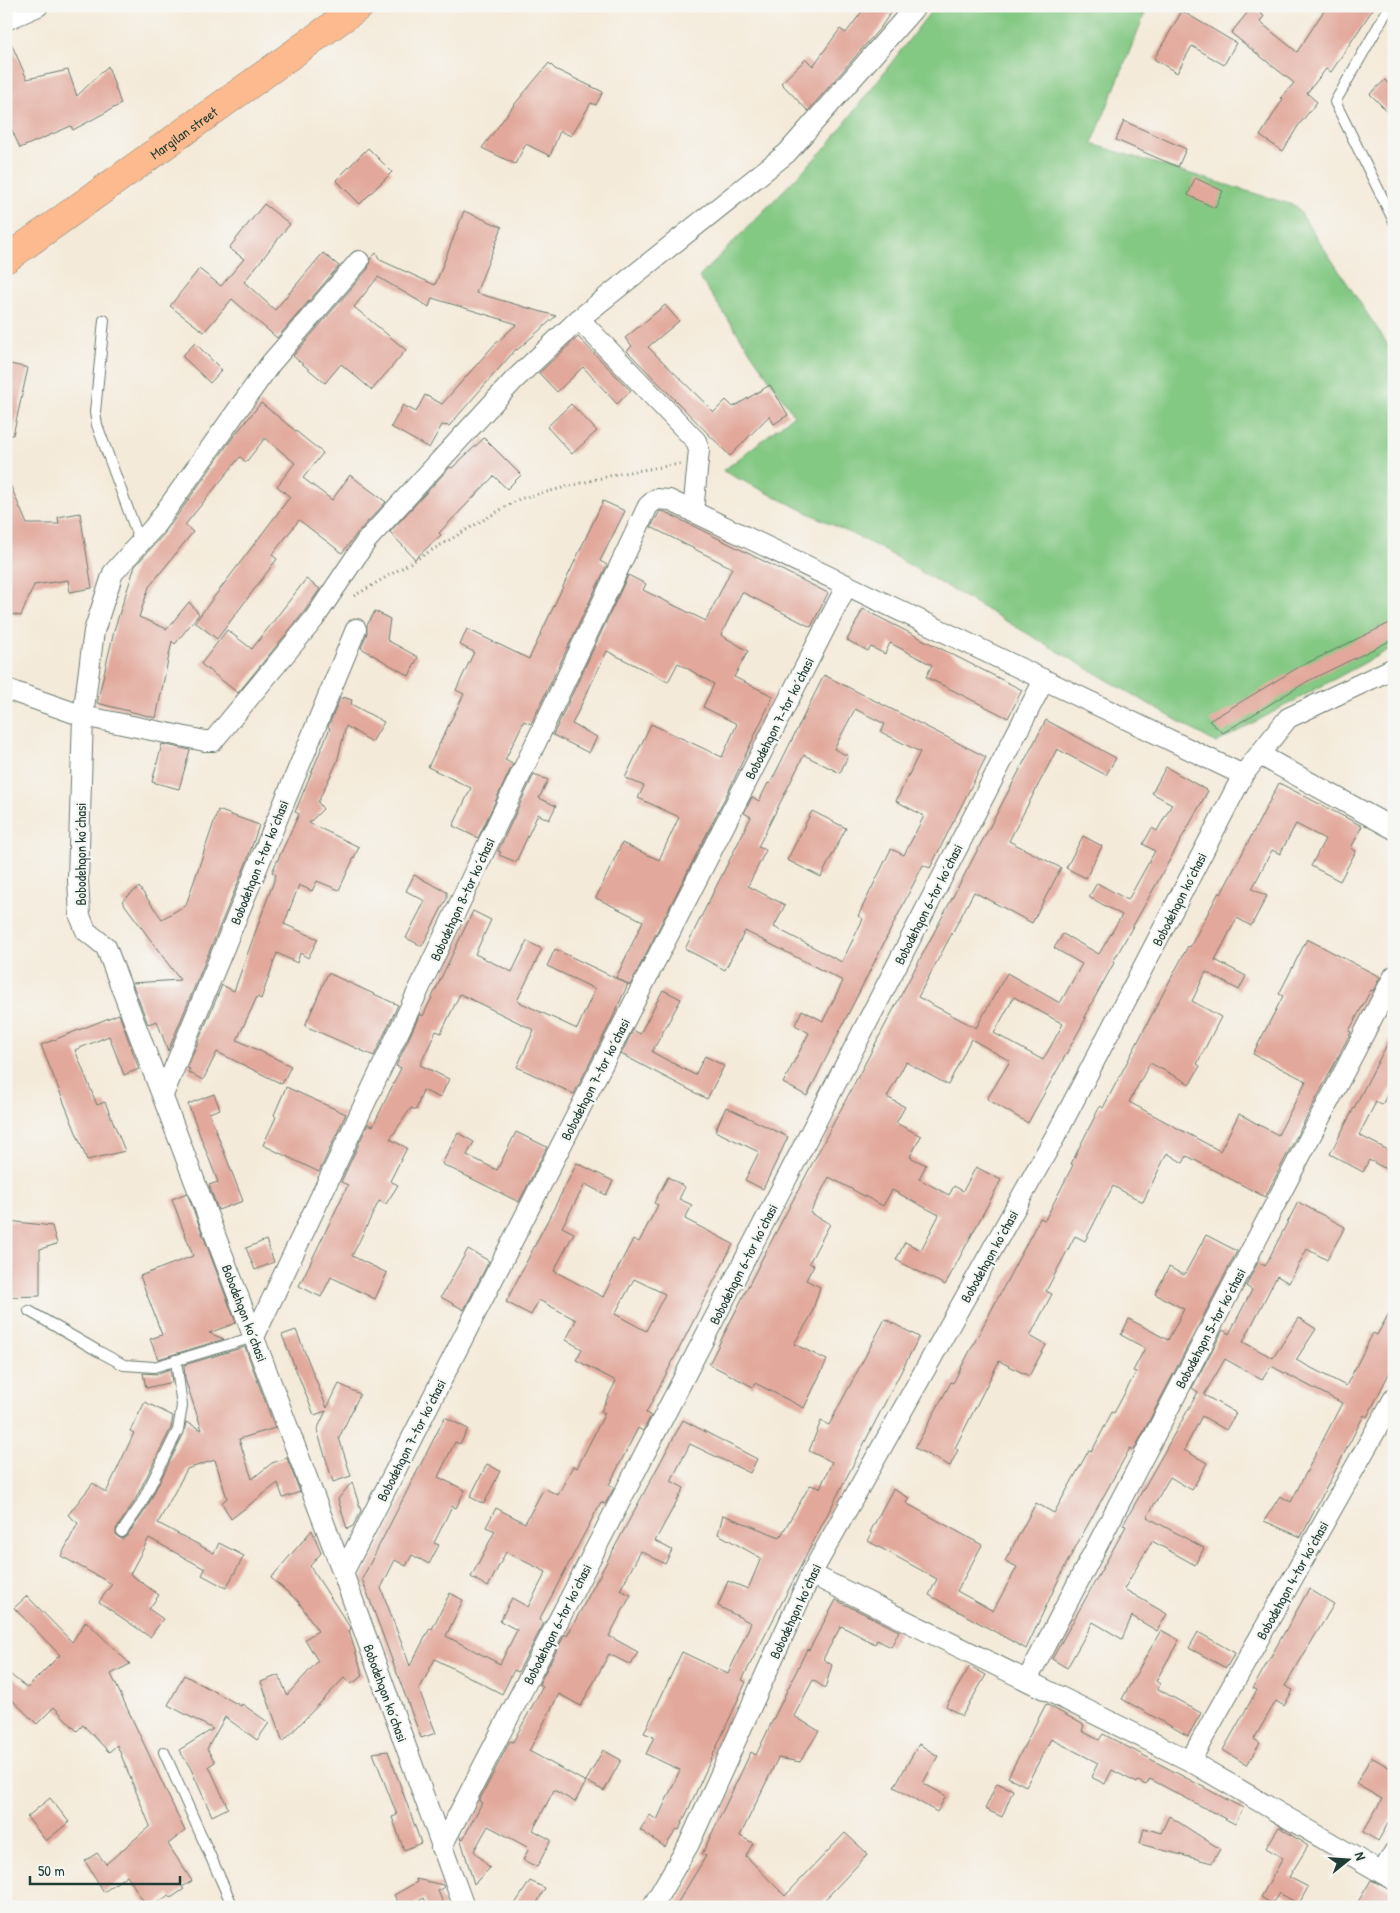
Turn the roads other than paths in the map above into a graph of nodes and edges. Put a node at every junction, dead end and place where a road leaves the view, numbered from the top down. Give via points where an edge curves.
1 (38, 6) edge
2 (360, 6) edge
3 (916, 6) edge
4 (1390, 6) edge
5 (6, 20) edge
6 (1394, 221) edge
7 (6, 259) edge
8 (359, 261) dead end
9 (579, 319) junction
10 (104, 320) dead end
11 (693, 512) junction
12 (140, 542) junction
13 (846, 585) junction
14 (356, 628) dead end
15 (1394, 668) edge
16 (1044, 680) junction
17 (6, 689) edge
18 (83, 716) junction
19 (1260, 755) junction
20 (1243, 775) junction
21 (1394, 829) edge
22 (1394, 976) edge
23 (163, 1094) junction
24 (30, 1311) dead end
25 (254, 1336) junction
26 (176, 1360) junction
27 (1394, 1398) edge
28 (122, 1532) dead end
29 (343, 1573) junction
30 (811, 1574) junction
31 (1027, 1680) junction
32 (164, 1752) dead end
33 (1190, 1761) junction
34 (441, 1848) junction
35 (1394, 1852) edge
36 (1388, 1876) edge
37 (233, 1907) edge
38 (464, 1907) edge
39 (652, 1907) edge

1 - 5 street
2 - 7 main road, Margilan street
3 - 9 street via 786,154
4 - 6 lane via 1335,102
8 - 12 street, Bobodehqon koʼchasi via 271,363
9 - 11 street via 696,441 698,461
9 - 18 street via 514,380 368,540 314,619 213,741
10 - 12 lane via 96,425
11 - 13 street, Bobodehqon 8-tor koʼchasi
11 - 25 street, Bobodehqon 8-tor koʼchasi via 669,500 656,499 648,506
12 - 18 street, Bobodehqon koʼchasi via 114,573 94,631
13 - 16 street, Bobodehqon 8-tor koʼchasi
13 - 29 street, Bobodehqon 7-tor koʼchasi
14 - 23 street, Bobodehqon 9-tor koʼchasi
15 - 19 street, Bobodehqon koʼchasi via 1288,718
16 - 20 street, Bobodehqon 8-tor koʼchasi
16 - 34 street, Bobodehqon 6-tor koʼchasi
17 - 18 street
18 - 23 street, Bobodehqon koʼchasi via 78,880 80,916 86,931 106,947
19 - 20 street, Bobodehqon koʼchasi
19 - 21 street
20 - 30 street, Bobodehqon koʼchasi via 1056,1135
22 - 31 street, Bobodehqon 5-tor koʼchasi
23 - 25 street, Bobodehqon koʼchasi
24 - 26 lane via 124,1365 154,1367
25 - 26 lane
25 - 29 street, Bobodehqon koʼchasi
26 - 28 lane via 182,1406 178,1430 140,1506
27 - 33 street, Bobodehqon 4-tor koʼchasi
29 - 34 street, Bobodehqon koʼchasi
30 - 31 street
30 - 39 street, Bobodehqon koʼchasi via 689,1844
31 - 33 street
32 - 37 lane
33 - 36 street
34 - 38 street, Bobodehqon koʼchasi
35 - 36 street

